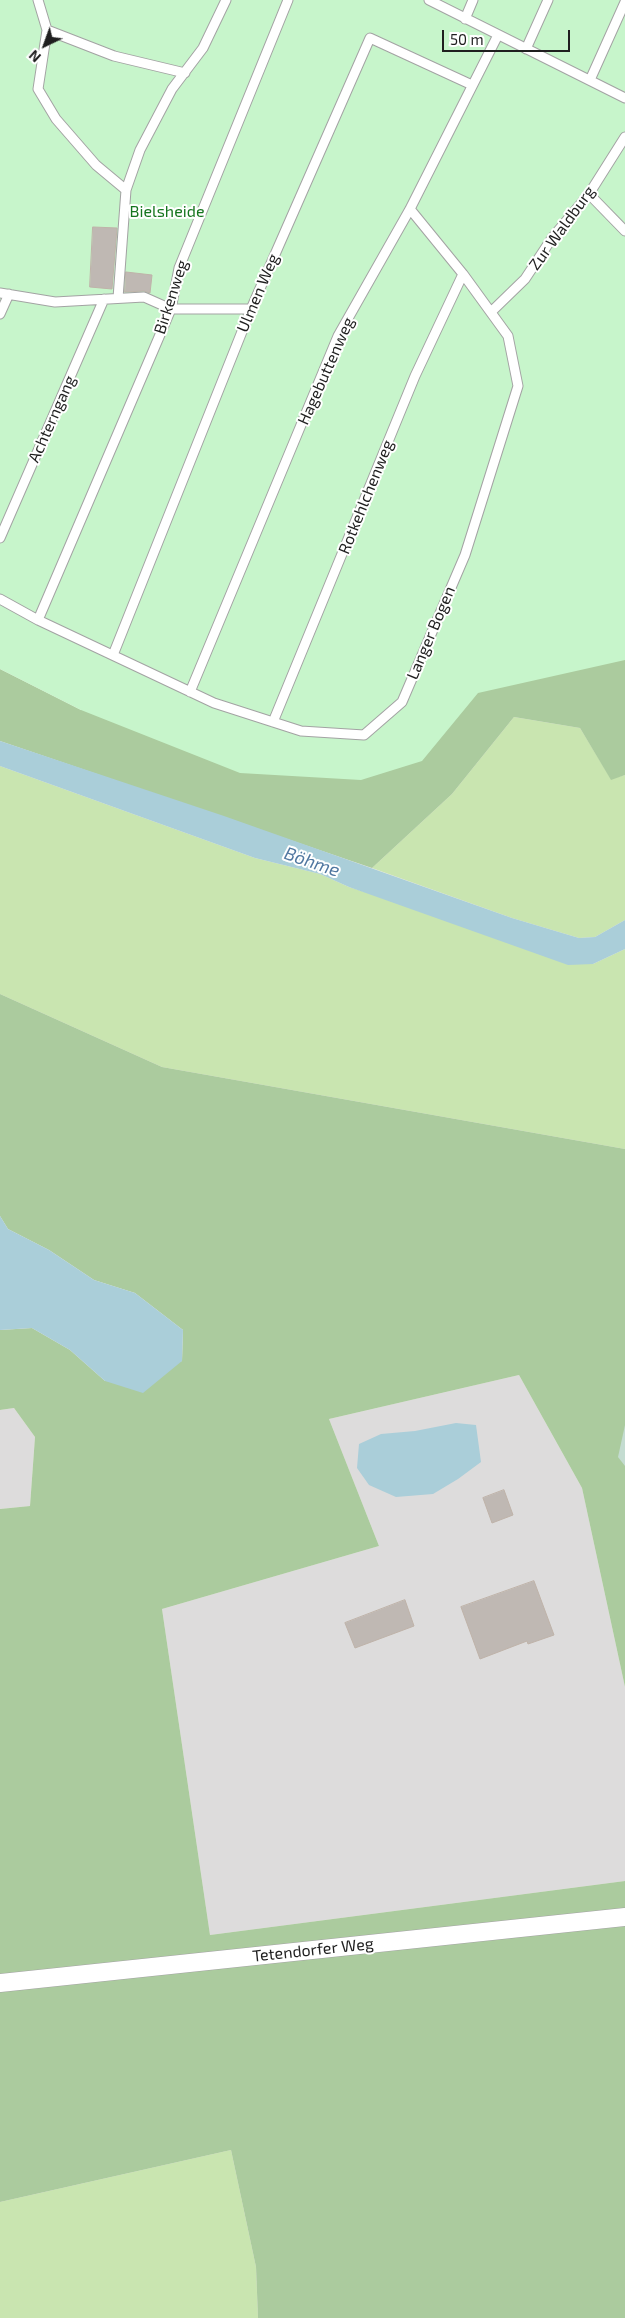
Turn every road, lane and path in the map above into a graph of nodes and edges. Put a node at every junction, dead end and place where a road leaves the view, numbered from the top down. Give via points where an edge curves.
1 (38, 0) edge
2 (226, 0) edge
3 (288, 0) edge
4 (429, 0) edge
5 (474, 0) edge
6 (548, 0) edge
7 (625, 2) edge
8 (466, 19) junction
9 (47, 30) junction
10 (498, 35) junction
11 (526, 49) junction
12 (185, 72) junction
13 (590, 80) junction
14 (472, 85) junction
15 (625, 98) edge
16 (625, 137) edge
17 (126, 190) junction
18 (589, 194) junction
19 (410, 209) junction
20 (625, 231) edge
21 (463, 274) junction
22 (4, 293) edge
23 (118, 298) junction
24 (104, 299) junction
25 (171, 309) junction
26 (250, 309) junction
27 (491, 312) junction
28 (0, 314) edge
29 (0, 538) edge
30 (0, 599) edge
31 (38, 620) junction
32 (113, 655) junction
33 (190, 692) junction
34 (273, 722) junction
35 (625, 1917) edge
36 (0, 1983) edge

1 - 9 lane
2 - 12 lane via 203,48
3 - 25 lane, Birkenweg via 180,268
4 - 8 lane
5 - 8 lane
6 - 11 lane
7 - 13 lane
8 - 10 lane
9 - 12 lane via 114,56
9 - 17 lane via 38,89 56,119 96,165
10 - 11 lane
10 - 14 lane, Hagebuttenweg
11 - 13 lane
12 - 17 lane via 172,89 140,150
13 - 15 lane
14 - 19 lane, Hagebuttenweg
14 - 26 lane, Ulmen Weg via 370,38
16 - 18 lane, Zur Waldburg
17 - 23 lane
18 - 20 lane
18 - 27 lane, Zur Waldburg via 552,238 525,280
19 - 21 lane, Langer Bogen
19 - 33 lane, Hagebuttenweg via 338,336
21 - 27 lane, Langer Bogen
21 - 34 lane, Rotkehlchenweg via 415,376
22 - 24 lane via 54,302
22 - 28 lane
23 - 24 lane
23 - 25 lane via 144,297
24 - 29 lane, Achterngang
25 - 26 lane
25 - 31 lane, Birkenweg
26 - 32 lane, Ulmen Weg
27 - 34 lane, Langer Bogen via 508,336 518,386 465,555 402,702 364,735 301,731
30 - 31 lane, Langer Bogen
31 - 32 lane, Langer Bogen
32 - 33 lane, Langer Bogen
33 - 34 lane, Langer Bogen
35 - 36 street, Tetendorfer Weg

